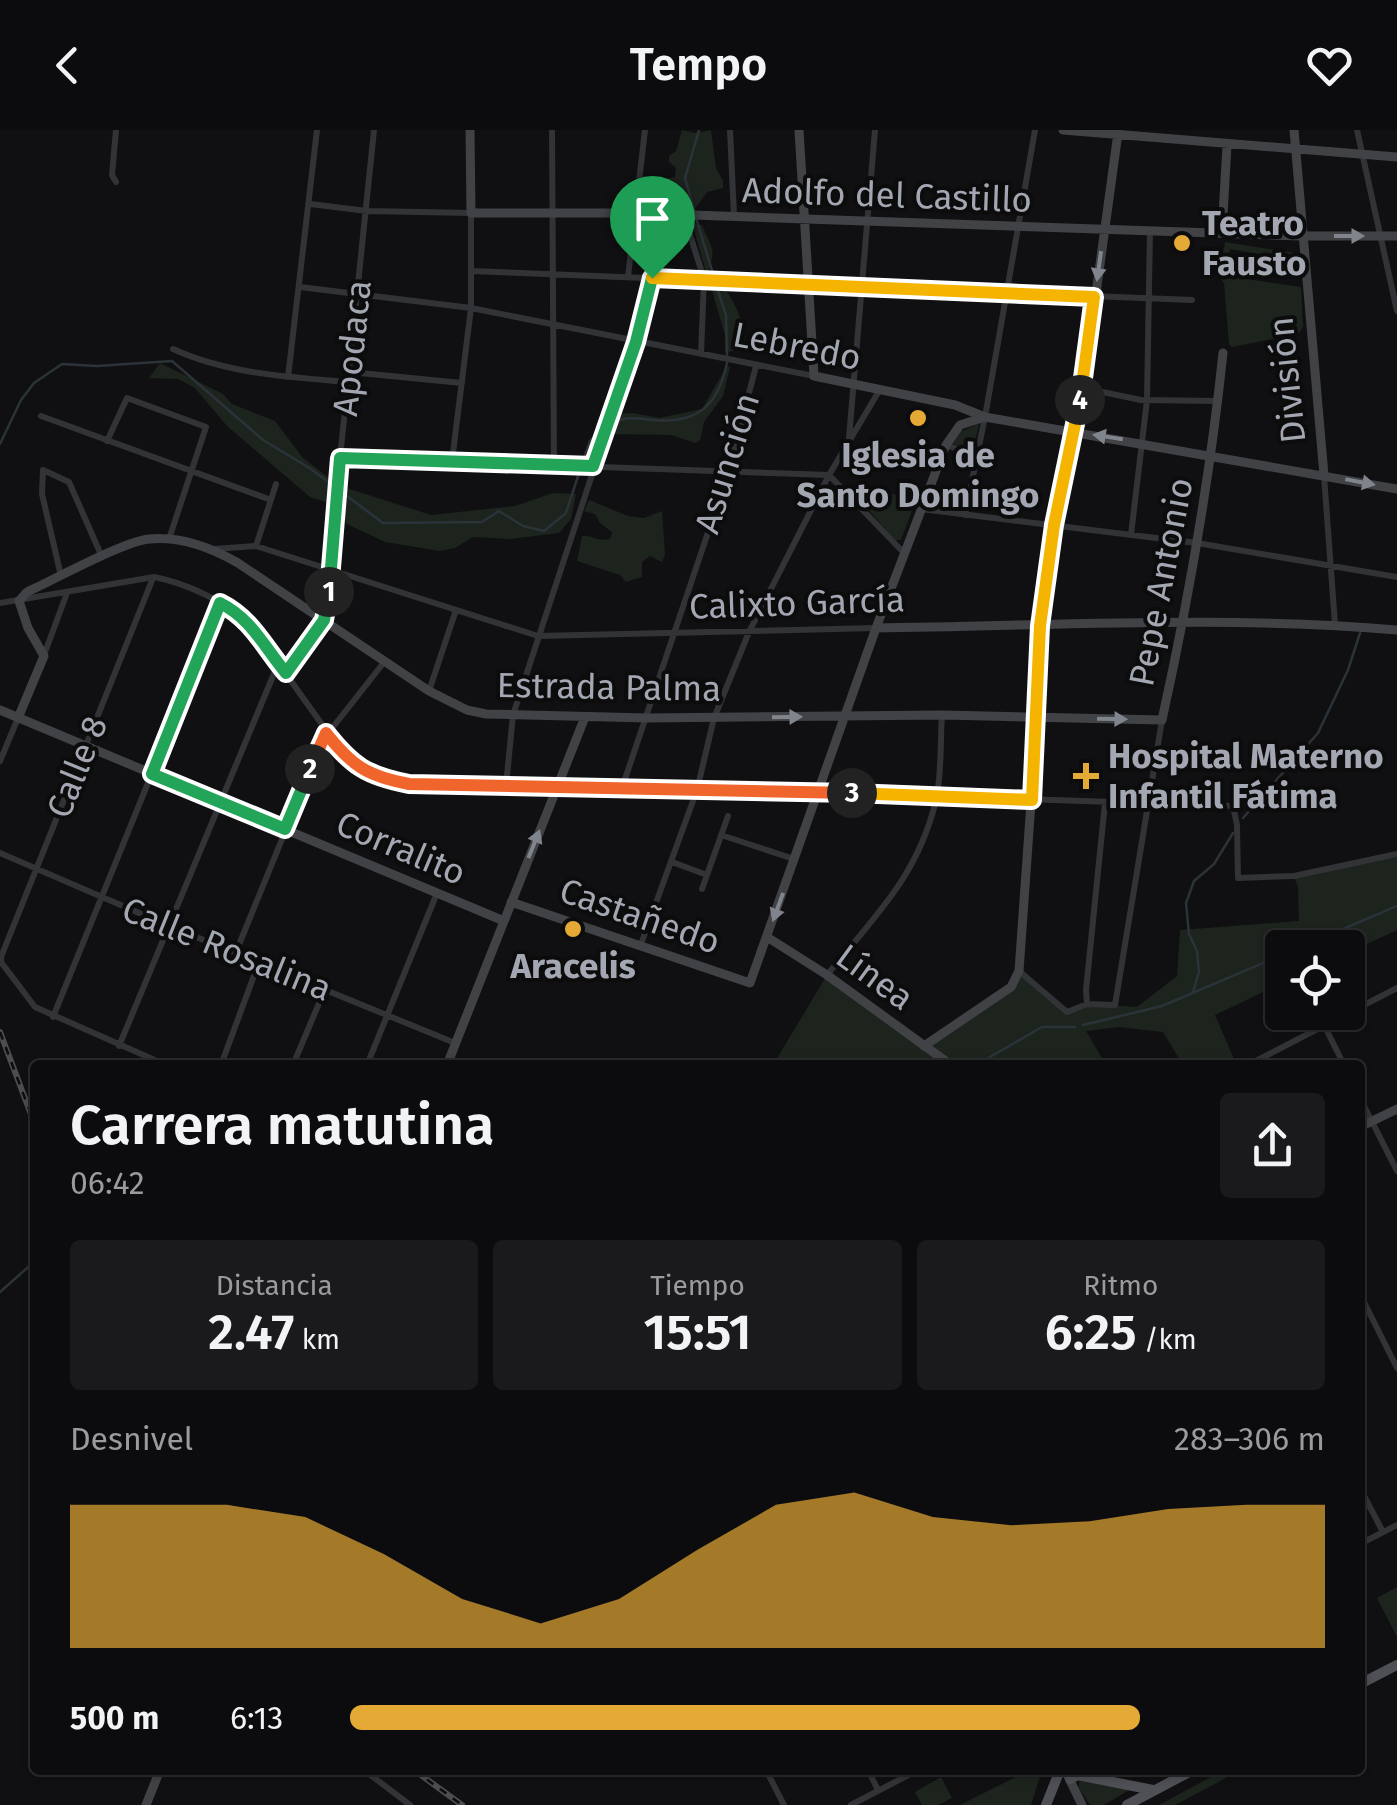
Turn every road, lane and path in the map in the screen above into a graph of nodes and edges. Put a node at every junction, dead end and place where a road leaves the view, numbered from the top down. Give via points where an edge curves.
1 (116, 130) edge
2 (317, 130) edge
3 (374, 130) edge
4 (470, 130) edge
5 (552, 130) edge
6 (644, 130) edge
7 (730, 130) edge
8 (799, 130) edge
9 (875, 130) edge
10 (1035, 130) edge
11 (1062, 130) edge
12 (1228, 130) edge
13 (1294, 130) edge
14 (1357, 130) edge
15 (1118, 132) edge
16 (1227, 145) junction
17 (1295, 151) junction
18 (1363, 154) junction
19 (1397, 157) edge
20 (116, 182) dead end
21 (310, 204) junction
22 (366, 211) junction
23 (553, 213) junction
24 (636, 213) junction
25 (471, 214) junction
26 (686, 216) junction
27 (734, 217) junction
28 (806, 220) junction
29 (866, 222) junction
30 (1018, 227) junction
31 (1104, 230) junction
32 (1150, 231) junction
33 (1222, 233) junction
34 (1301, 236) junction
35 (1380, 236) junction
36 (1397, 236) edge
37 (471, 271) junction
38 (554, 274) junction
39 (628, 276) junction
40 (652, 278) junction
41 (710, 279) junction
42 (810, 284) junction
43 (860, 285) junction
44 (300, 287) junction
45 (357, 292) junction
46 (1006, 293) junction
47 (1094, 297) junction
48 (1147, 298) junction
49 (1192, 300) dead end
50 (471, 308) junction
51 (1397, 311) edge
52 (554, 326) junction
53 (636, 342) junction
54 (173, 349) dead end
55 (1223, 352) dead end
56 (701, 354) junction
57 (756, 366) junction
58 (350, 372) junction
59 (814, 376) junction
60 (288, 377) junction
61 (349, 382) junction
62 (462, 384) junction
63 (853, 385) junction
64 (1083, 388) junction
65 (880, 391) junction
66 (1148, 400) junction
67 (1218, 400) junction
68 (955, 405) junction
69 (41, 416) dead end
70 (985, 417) junction
71 (1073, 432) junction
72 (952, 434) junction
73 (107, 441) junction
74 (1144, 442) junction
75 (848, 443) junction
76 (946, 445) junction
77 (977, 456) junction
78 (1213, 456) junction
79 (340, 458) junction
80 (452, 461) junction
81 (554, 465) junction
82 (593, 466) junction
83 (728, 472) junction
84 (192, 473) junction
85 (1324, 475) junction
86 (829, 476) junction
87 (276, 484) dead end
88 (1397, 489) edge
89 (272, 500) junction
90 (921, 510) junction
91 (965, 515) junction
92 (1054, 525) junction
93 (1131, 535) junction
94 (169, 539) junction
95 (1198, 543) junction
96 (256, 546) junction
97 (213, 549) junction
98 (904, 553) junction
99 (102, 558) junction
100 (1331, 566) junction
101 (333, 570) junction
102 (62, 577) junction
103 (154, 577) junction
104 (1397, 577) edge
105 (67, 593) junction
106 (19, 601) junction
107 (0, 603) edge
108 (220, 603) junction
109 (456, 610) junction
110 (324, 620) junction
111 (1184, 623) junction
112 (1335, 624) junction
113 (1040, 626) junction
114 (876, 628) junction
115 (1397, 630) edge
116 (749, 632) junction
117 (672, 634) junction
118 (538, 636) junction
119 (44, 656) junction
120 (385, 661) junction
121 (278, 663) junction
122 (286, 673) junction
123 (429, 692) junction
124 (0, 710) edge
125 (513, 715) junction
126 (942, 715) junction
127 (846, 716) junction
128 (585, 717) junction
129 (18, 718) junction
130 (646, 718) junction
131 (714, 718) junction
132 (1037, 718) junction
133 (1162, 720) junction
134 (326, 733) junction
135 (85, 746) junction
136 (0, 761) edge
137 (152, 774) junction
138 (506, 786) junction
139 (557, 786) junction
140 (622, 788) junction
141 (696, 790) junction
142 (820, 792) junction
143 (937, 797) junction
144 (1032, 800) junction
145 (220, 802) junction
146 (1106, 803) junction
147 (1149, 804) junction
148 (728, 816) dead end
149 (285, 829) junction
150 (722, 835) junction
151 (0, 853) edge
152 (1397, 854) edge
153 (795, 860) junction
154 (672, 862) junction
155 (35, 868) junction
156 (707, 875) junction
157 (702, 889) dead end
158 (436, 893) junction
159 (102, 897) junction
160 (511, 902) junction
161 (504, 921) junction
162 (167, 925) junction
163 (767, 937) junction
164 (641, 944) junction
165 (236, 952) junction
166 (0, 957) edge
167 (260, 962) junction
168 (1019, 971) junction
169 (827, 975) junction
170 (1397, 988) edge
171 (325, 989) junction
172 (1087, 1004) junction
173 (1365, 1004) edge
174 (387, 1014) junction
175 (53, 1017) junction
176 (1314, 1030) edge
177 (1326, 1030) edge
178 (456, 1042) junction
179 (119, 1046) junction
180 (924, 1046) junction
181 (154, 1060) edge
182 (223, 1060) edge
183 (295, 1060) edge
184 (369, 1060) edge
185 (448, 1060) edge
186 (943, 1060) edge
187 (1258, 1060) edge
188 (1342, 1060) edge
189 (1365, 1108) edge
190 (1397, 1109) edge
191 (1372, 1122) junction
192 (1365, 1125) edge
193 (1397, 1172) edge
194 (1365, 1304) edge
195 (1397, 1368) edge
196 (1365, 1498) edge
197 (1397, 1525) edge
198 (1382, 1532) junction
199 (1365, 1541) edge
200 (1397, 1665) edge
201 (1365, 1681) edge
202 (158, 1775) edge
203 (371, 1775) edge
204 (769, 1775) edge
205 (870, 1775) edge
206 (908, 1775) edge
207 (1064, 1775) edge
208 (1066, 1775) edge
209 (1078, 1775) edge
210 (1183, 1775) edge
211 (878, 1790) junction
212 (1153, 1790) junction
213 (146, 1805) edge
214 (410, 1805) edge
215 (784, 1805) edge
216 (851, 1805) edge
217 (1046, 1805) edge
218 (1082, 1805) edge
219 (1126, 1805) edge

1 - 20 street
2 - 21 street
3 - 22 street, Apodaca
4 - 25 street
5 - 23 street
6 - 24 street
7 - 27 street
8 - 28 street
9 - 29 street
10 - 30 street
11 - 15 street
12 - 16 street
13 - 17 street, División
14 - 18 street
15 - 16 street
15 - 31 street
16 - 17 street
16 - 33 street
17 - 18 street
17 - 34 street, División
18 - 19 street
18 - 35 street
21 - 22 street, Adolfo del Castillo
21 - 44 street
22 - 25 street, Adolfo del Castillo
22 - 45 street, Apodaca
23 - 24 street, Adolfo del Castillo
23 - 25 street, Adolfo del Castillo
23 - 38 street
24 - 26 street, Adolfo del Castillo
24 - 39 street
25 - 37 street
26 - 27 street, Adolfo del Castillo
26 - 41 street
27 - 28 street, Adolfo del Castillo
28 - 29 street, Adolfo del Castillo
28 - 42 street
29 - 30 street, Adolfo del Castillo
29 - 43 street
30 - 31 street, Adolfo del Castillo
30 - 46 street
31 - 32 street, Adolfo del Castillo
31 -> 47 street
32 - 33 street, Adolfo del Castillo
32 - 48 street
33 - 34 street, Adolfo del Castillo
34 -> 35 street, Adolfo del Castillo
34 - 85 street, División
35 - 36 street, Adolfo del Castillo
35 - 51 street
37 - 38 street
37 - 50 street
38 - 39 street
38 - 52 street
39 - 40 street
40 - 41 street
40 - 53 street
41 - 42 street
41 - 56 street
42 - 43 street
42 - 59 street
43 - 46 street
43 - 63 street
44 - 45 street, Lebredo
44 - 60 street
45 - 50 street, Lebredo
45 - 58 street, Apodaca
46 - 47 street
46 - 70 street
47 - 48 street
47 - 64 street
48 - 49 street
48 - 66 street
50 - 52 street, Lebredo
50 - 62 street
52 - 53 street, Lebredo
52 - 81 street
53 - 56 street, Lebredo
53 - 82 street
54 - 60 street via 200,361
55 - 67 street, Pepe Antonio
56 - 57 street, Lebredo
57 - 59 street, Lebredo
57 - 83 street, Asunción
58 - 61 street, Apodaca
58 - 62 street
59 - 63 street, Lebredo
60 - 61 street
61 - 79 street, Apodaca
62 - 80 street
63 - 65 street, Lebredo
63 - 75 street
64 - 66 street
64 - 71 street
65 - 68 street, Lebredo
65 - 75 street
66 - 67 street
66 - 74 street
67 - 78 street, Pepe Antonio
68 - 70 street, Lebredo
68 - 72 street via 959,415
69 - 73 street
70 - 71 street, Lebredo
70 - 72 street via 966,421
70 - 77 street
74 -> 71 street, Lebredo
71 - 92 street
72 - 76 street
73 - 84 street
73 - 84 street via 127,398 206,427
74 - 78 street, Lebredo
74 - 93 street
75 - 86 street
76 - 77 street
76 - 90 street
77 - 91 street
78 - 85 street, Lebredo
78 - 95 street, Pepe Antonio
79 - 80 street
79 - 101 street, Apodaca
80 - 81 street
81 - 82 street
82 - 83 street
82 - 118 street
83 - 86 street
83 - 117 street, Asunción
84 - 89 street
84 - 94 street
85 -> 88 street, Lebredo
85 - 100 street, División
86 - 98 street
86 - 116 street
87 - 89 street
89 - 96 street
90 - 91 street
90 - 98 street
91 - 92 street
92 - 93 street
92 - 113 street
93 - 95 street
94 - 97 street, Estrada Palma
94 - 99 street, Estrada Palma via 144,539
95 - 100 street
95 - 111 street, Pepe Antonio
96 - 97 street, Calixto García
96 - 101 street, Calixto García
97 - 110 street, Estrada Palma
98 - 114 street
99 - 102 street, Estrada Palma
99 - 102 street via 69,482 43,470 42,494
100 - 104 street
100 - 112 street, División
101 - 109 street, Calixto García
101 - 110 street, Apodaca
102 - 106 street, Estrada Palma
103 - 105 street
103 - 108 street
103 - 135 street, Calle 8
105 - 106 street
105 - 119 street
106 - 107 street, Estrada Palma
106 - 119 street
108 - 121 street via 254,629
108 - 137 street
109 - 118 street, Calixto García
109 - 123 street
110 - 120 street, Estrada Palma
110 - 122 street, Apodaca
111 - 112 street, Calixto García
111 - 113 street, Calixto García
111 - 133 street, Pepe Antonio
112 - 115 street, Calixto García
113 - 114 street, Calixto García
113 - 132 street
114 - 116 street, Calixto García
114 - 127 street
116 - 117 street, Calixto García
116 - 131 street
117 - 118 street, Calixto García
117 - 130 street, Asunción
118 - 125 street
119 - 129 street
120 - 123 street, Estrada Palma
120 - 134 street
121 - 122 street
121 - 145 street
122 - 134 street
123 - 125 street, Estrada Palma via 468,710
124 - 129 street, Corralito
125 - 128 street, Estrada Palma
125 - 138 street
126 - 127 street, Estrada Palma
126 - 132 street, Estrada Palma
126 - 143 street
131 -> 127 street, Estrada Palma
127 - 142 street
128 - 130 street, Estrada Palma
128 - 139 street
129 - 135 street, Corralito
129 - 136 street
130 - 131 street, Estrada Palma
130 - 140 street, Asunción
131 - 141 street
132 -> 133 street, Estrada Palma
132 - 144 street
133 - 147 street, Pepe Antonio
134 - 138 street via 348,761 397,782
134 - 149 street
135 - 137 street, Corralito
135 - 155 street, Calle 8
137 - 145 street, Corralito
137 - 159 street
138 - 139 street
139 - 140 street
160 -> 139 street
140 - 141 street
141 - 142 street
141 - 154 street
142 - 143 street
142 - 153 street
143 - 144 street
143 - 169 street via 906,878
144 - 146 street
144 - 168 street
145 - 149 street, Corralito
145 - 162 street
146 - 147 street
146 - 172 street
147 - 152 street via 1233,806 1238,878 1294,876
147 - 172 street, Pepe Antonio via 1115,1006
148 - 150 street
149 - 158 street, Corralito
149 - 165 street
150 - 153 street
150 - 156 street
151 - 155 street, Calle Rosalina
153 -> 163 street
154 - 156 street
154 - 164 street
155 - 159 street, Calle Rosalina
155 - 166 street, Calle 8
156 - 157 street
158 - 161 street, Corralito
158 - 174 street
159 - 162 street, Calle Rosalina
159 - 175 street
160 - 161 street
160 - 164 street, Castañedo
161 - 178 street
162 - 165 street, Calle Rosalina
162 - 179 street
163 - 164 street, Castañedo via 750,983
163 - 169 street, Línea
165 - 167 street, Calle Rosalina
166 - 175 street via 36,1007
167 - 171 street, Calle Rosalina
167 - 182 street
168 - 172 street via 1067,1012
168 - 180 street via 1011,988
169 - 180 street, Línea
170 - 173 street
171 - 174 street, Calle Rosalina
171 - 183 street
174 - 178 street, Calle Rosalina
174 - 184 street
175 - 179 street
176 - 187 street
177 - 188 street
178 - 185 street
179 - 181 street
180 - 186 street, Línea
189 - 191 street
190 - 191 street
191 - 192 street
191 - 193 street
194 - 195 street
196 - 198 street
197 - 198 street
198 - 199 street
200 - 201 main road
202 - 213 street
203 - 214 street
204 - 215 street
205 - 211 street
206 - 211 street
207 - 217 main road
208 - 218 street
209 - 212 main road
210 - 212 main road
211 - 216 street
212 - 219 main road

